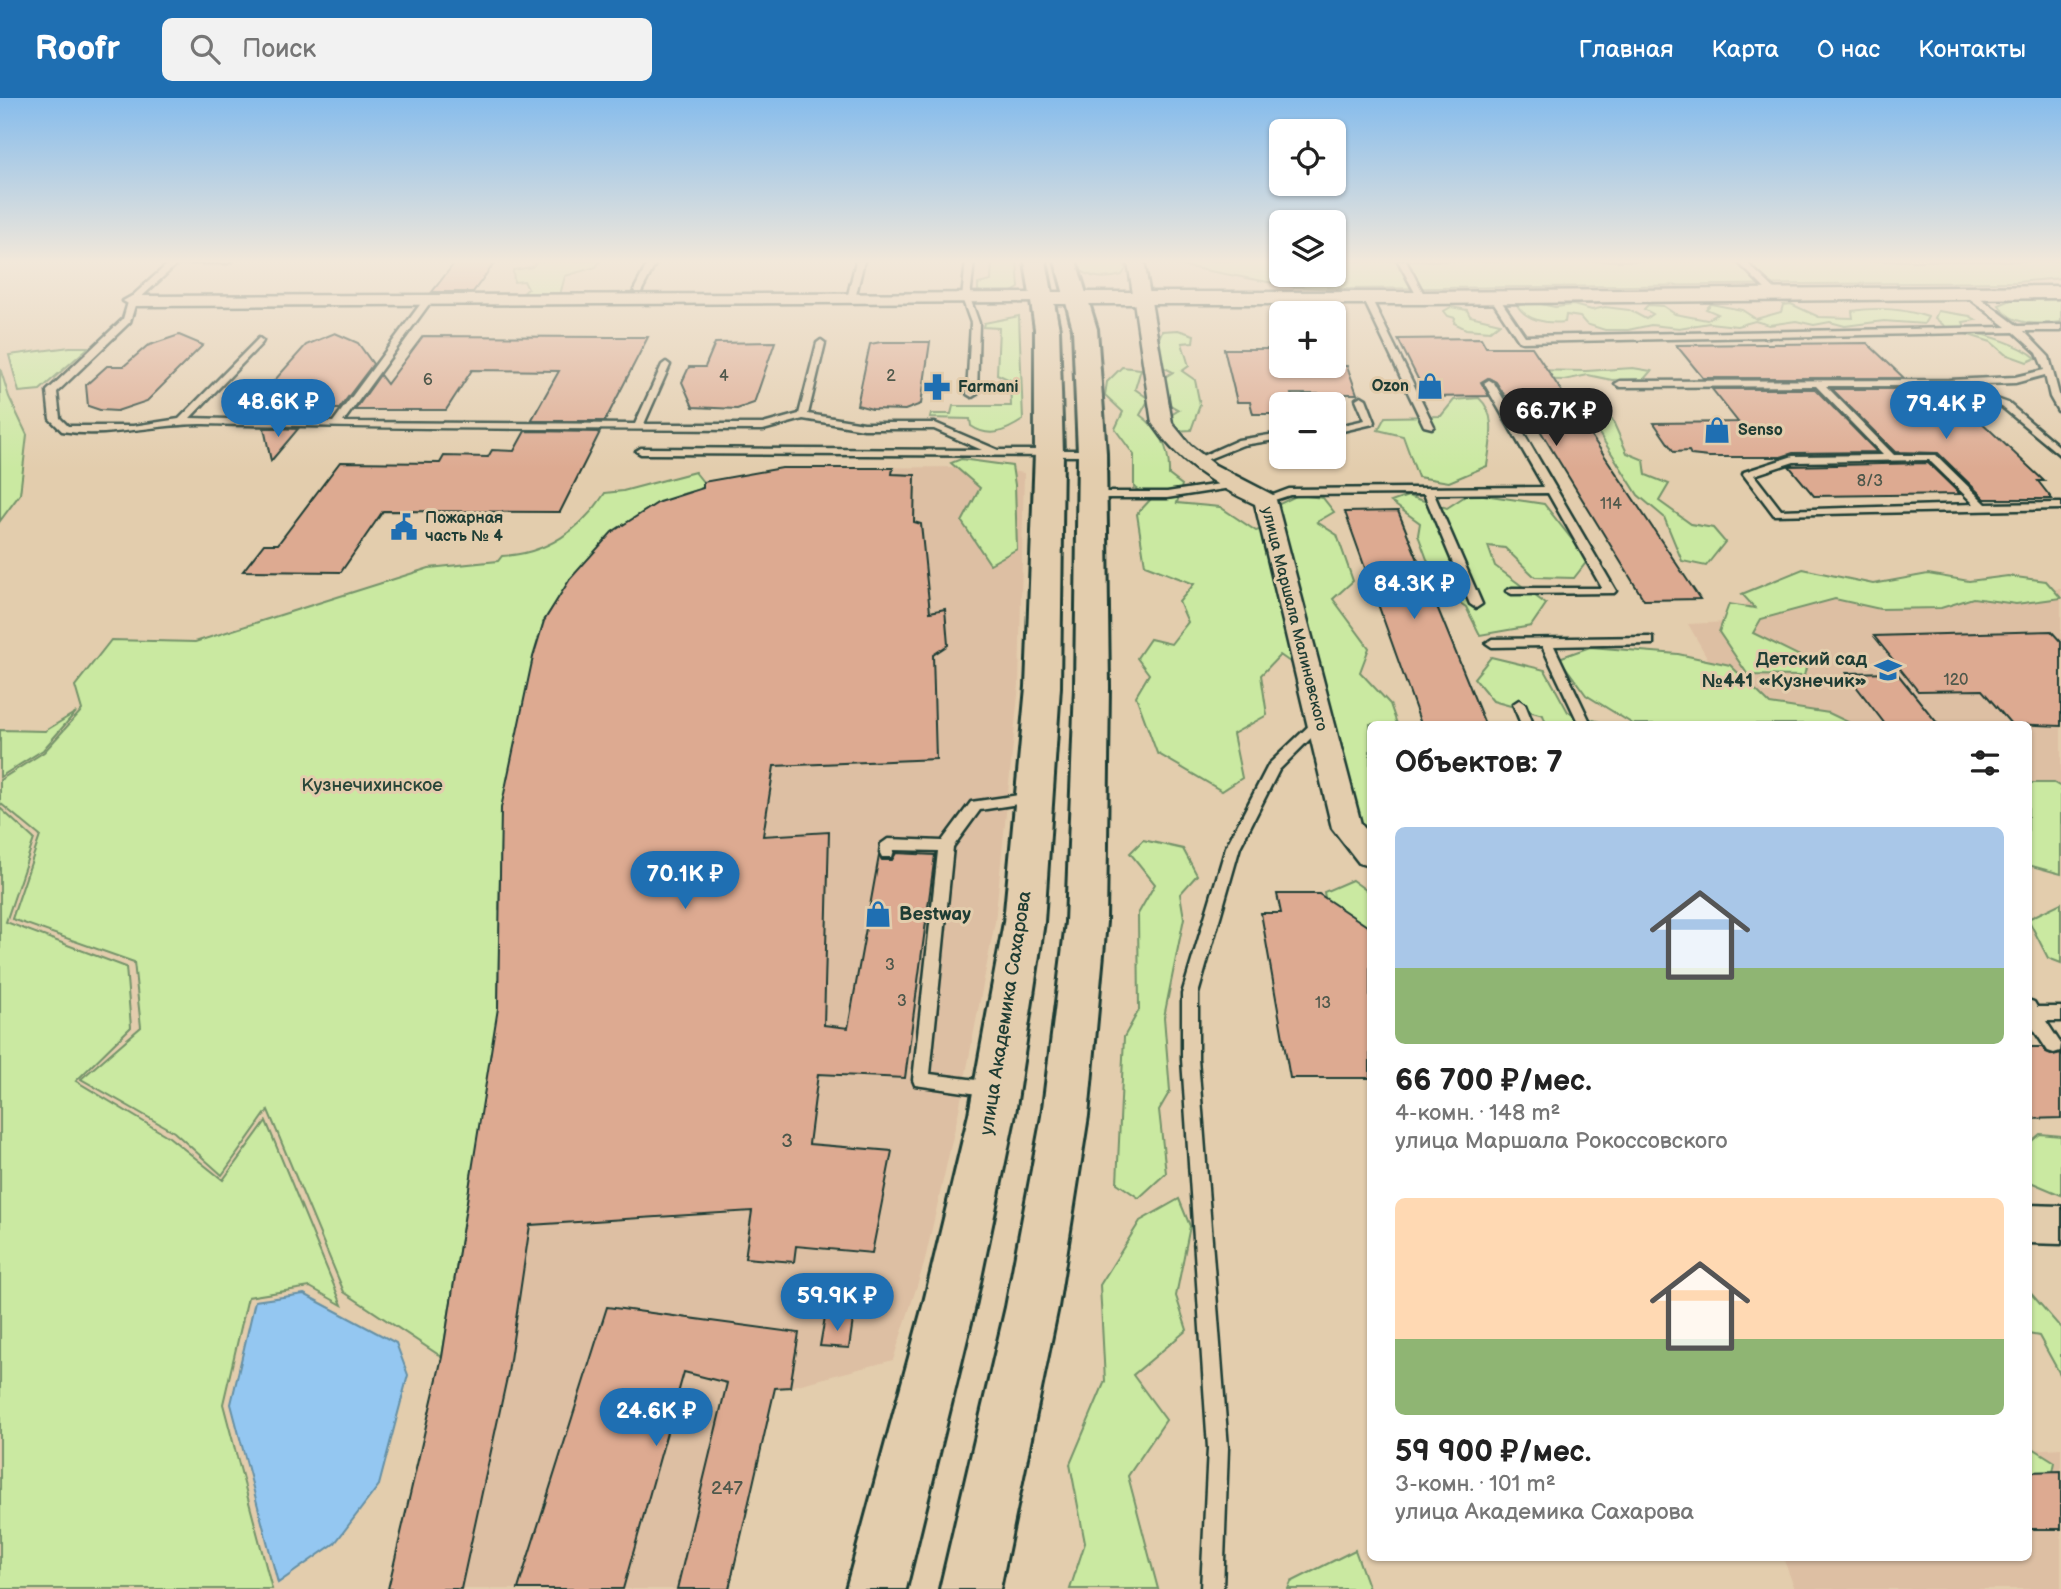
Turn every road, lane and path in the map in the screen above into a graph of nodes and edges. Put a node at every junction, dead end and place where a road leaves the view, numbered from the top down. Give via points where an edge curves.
1 (117, 331) edge
2 (405, 331) edge
3 (975, 331) edge
4 (1047, 331) edge
5 (1085, 331) edge
6 (1148, 331) edge
7 (1383, 331) edge
8 (1516, 331) edge
9 (1897, 331) edge
10 (2015, 331) edge
11 (259, 341) dead end
12 (821, 343) dead end
13 (666, 365) dead end
14 (2049, 371) junction
15 (1489, 383) dead end
16 (1942, 383) junction
17 (1620, 384) dead end
18 (1819, 384) junction
19 (2057, 389) edge
20 (972, 394) dead end
21 (1361, 399) dead end
22 (2061, 409) edge
23 (803, 416) junction
24 (182, 421) junction
25 (336, 425) junction
26 (1429, 426) dead end
27 (638, 427) junction
28 (1346, 427) edge
29 (1269, 438) edge
30 (641, 451) dead end
31 (998, 453) junction
32 (1049, 453) junction
33 (2061, 453) edge
34 (1891, 458) junction
35 (1196, 461) junction
36 (1092, 474) junction
37 (1233, 485) junction
38 (1550, 490) junction
39 (1428, 491) junction
40 (1265, 500) junction
41 (2061, 506) edge
42 (1983, 508) junction
43 (1512, 591) dead end
44 (1476, 604) dead end
45 (1649, 640) dead end
46 (1546, 642) junction
47 (1492, 643) dead end
48 (1519, 704) dead end
49 (1321, 721) junction
50 (1526, 721) edge
51 (1584, 721) edge
52 (1034, 798) junction
53 (946, 846) junction
54 (1367, 851) edge
55 (887, 853) dead end
56 (2032, 1012) edge
57 (2061, 1014) edge
58 (2032, 1015) edge
59 (2054, 1046) dead end
60 (996, 1089) junction
61 (2032, 1224) edge
62 (2061, 1225) edge
63 (876, 1589) edge
64 (970, 1589) edge
65 (1212, 1589) edge

1 - 24 lane via 52,391 55,419 65,429 133,429
2 - 25 lane
3 - 20 lane
4 - 32 main road, улица Академика Сахарова
5 - 36 main road
6 - 35 street, улица Маршала Малиновского via 1162,423 1174,443
7 - 26 lane
8 - 9 lane via 1522,339
10 - 14 lane via 2044,354
11 - 24 lane
12 - 23 lane
13 - 27 lane
14 - 16 lane via 2015,380
14 - 19 lane
15 - 38 lane
16 - 18 lane
16 - 33 lane via 2005,405
17 - 18 lane
18 - 34 lane
19 - 22 lane via 2053,396
21 - 28 lane via 1370,422
23 - 27 lane via 763,427
23 - 31 lane via 864,426 935,426
24 - 25 lane
25 - 27 lane
29 - 35 lane via 1241,442
30 - 31 lane
31 - 32 lane
32 - 36 lane
32 - 52 main road, улица Академика Сахарова via 1043,687
34 - 42 lane via 1932,457
34 - 42 lane via 1793,459 1748,474 1778,513
35 - 37 street, улица Маршала Малиновского
36 - 37 lane via 1167,495
36 - 64 main road via 1086,922 1065,1116 1032,1307
37 - 40 street, улица Маршала Малиновского
38 - 39 lane
38 - 43 lane via 1610,591
39 - 40 lane via 1289,492
39 - 44 lane
40 - 49 street, улица Маршала Малиновского
41 - 42 lane
45 - 46 lane
46 - 47 lane
46 - 51 lane
48 - 50 lane
49 - 54 street, улица Маршала Малиновского via 1347,828
49 - 65 lane via 1274,767 1233,847 1190,994 1218,1448
52 - 53 lane via 976,806
52 - 60 main road, улица Академика Сахарова via 1024,922
53 - 55 lane via 888,844
53 - 60 lane via 921,1080
56 - 57 lane
58 - 59 lane
60 - 63 main road, улица Академика Сахарова via 950,1302
61 - 62 street

